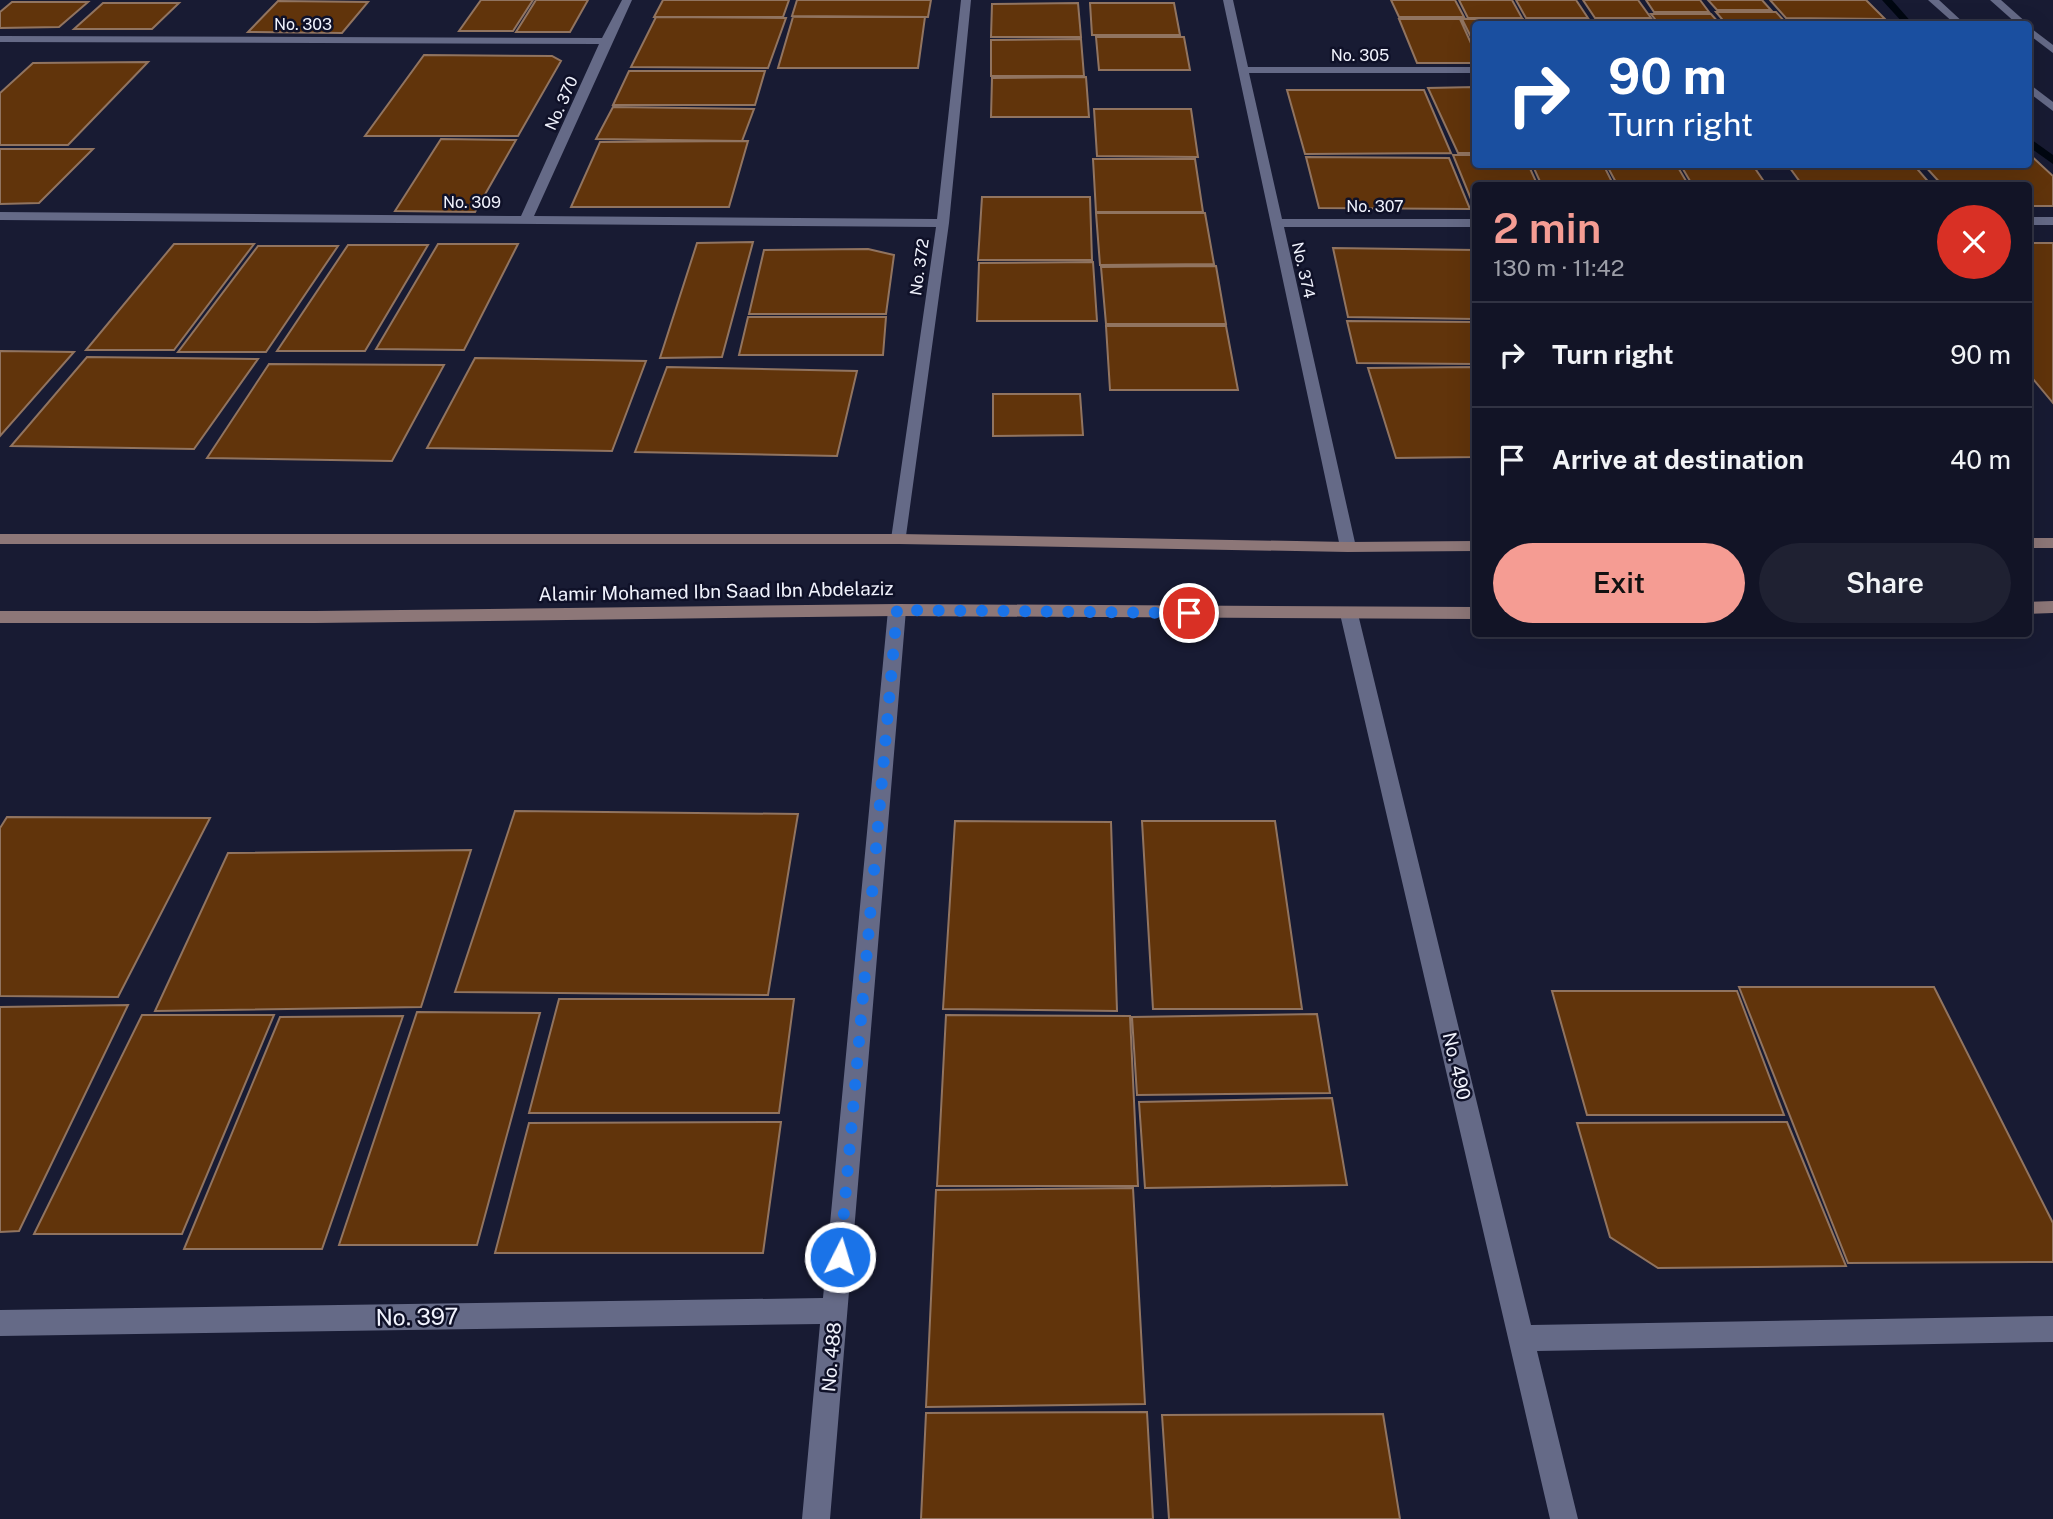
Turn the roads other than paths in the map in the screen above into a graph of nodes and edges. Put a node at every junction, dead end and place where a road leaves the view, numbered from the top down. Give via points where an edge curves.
1 (627, 0) edge
2 (966, 0) edge
3 (1228, 0) edge
4 (1933, 0) edge
5 (1995, 0) edge
6 (1957, 21) edge
7 (2020, 21) edge
8 (2032, 32) edge
9 (1, 40) edge
10 (606, 41) junction
11 (2053, 50) edge
12 (1472, 70) edge
13 (1245, 71) junction
14 (2032, 90) edge
15 (2053, 108) edge
16 (0, 216) edge
17 (526, 220) junction
18 (2032, 221) edge
19 (2053, 221) edge
20 (943, 223) junction
21 (1275, 223) junction
22 (1472, 223) edge
23 (0, 539) edge
24 (899, 539) junction
25 (2032, 543) edge
26 (2053, 543) edge
27 (1472, 546) edge
28 (1348, 547) junction
29 (2053, 607) edge
30 (2032, 608) edge
31 (897, 610) junction
32 (1472, 613) edge
33 (1349, 614) junction
34 (0, 617) edge
35 (835, 1311) junction
36 (0, 1323) edge
37 (2053, 1329) edge
38 (1522, 1338) junction
39 (816, 1519) edge
40 (1564, 1519) edge

1 - 10 street, No. 370
2 - 20 street, No. 372
3 - 13 street, No. 374
4 - 6 street
5 - 7 street
8 - 11 street
9 - 10 street, No. 303
10 - 17 street, No. 370
12 - 13 street, No. 305
13 - 21 street, No. 374
14 - 15 street
16 - 17 street, No. 309
17 - 20 street, No. 309
18 - 19 street
20 - 24 street, No. 372
21 - 22 street, No. 307
21 - 28 street, No. 374
23 - 24 main road
24 - 28 main road
25 - 26 main road
27 - 28 main road
29 - 30 main road
31 - 33 main road, Alamir Mohamed Ibn Saad Ibn Abdelaziz
31 - 34 main road, Alamir Mohamed Ibn Saad Ibn Abdelaziz
31 - 35 street, No. 488
32 - 33 main road, Alamir Mohamed Ibn Saad Ibn Abdelaziz
33 - 38 street, No. 490
35 - 36 street, No. 397
35 - 39 street, No. 488
37 - 38 street
38 - 40 street, No. 490

